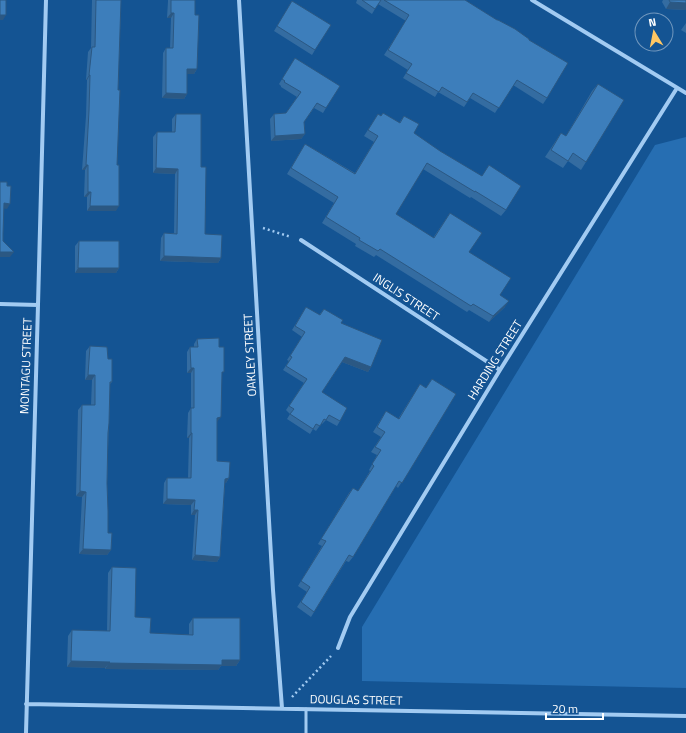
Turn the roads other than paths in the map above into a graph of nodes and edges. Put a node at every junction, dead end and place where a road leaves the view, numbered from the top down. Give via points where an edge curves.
1 (46, 0) edge
2 (239, 0) edge
3 (532, 0) edge
4 (677, 88) junction
5 (686, 93) edge
6 (301, 240) road end
7 (0, 304) edge
8 (38, 305) junction
9 (500, 370) junction
10 (338, 648) road end
11 (26, 704) junction
12 (282, 708) junction
13 (306, 709) junction
14 (686, 716) edge
15 (26, 733) edge
16 (306, 733) edge

1 - 8 street, MONTAGU STREET
2 - 12 street, OAKLEY STREET
3 - 4 street
4 - 5 street
4 - 9 street, HARDING STREET
6 - 9 street, INGLIS STREET
7 - 8 street
8 - 11 street, MONTAGU STREET
9 - 10 street, HARDING STREET via 350,617
11 - 12 street, DOUGLAS STREET
11 - 15 street, MONTAGU STREET
12 - 13 street, DOUGLAS STREET
13 - 14 street, DOUGLAS STREET
13 - 16 lane

